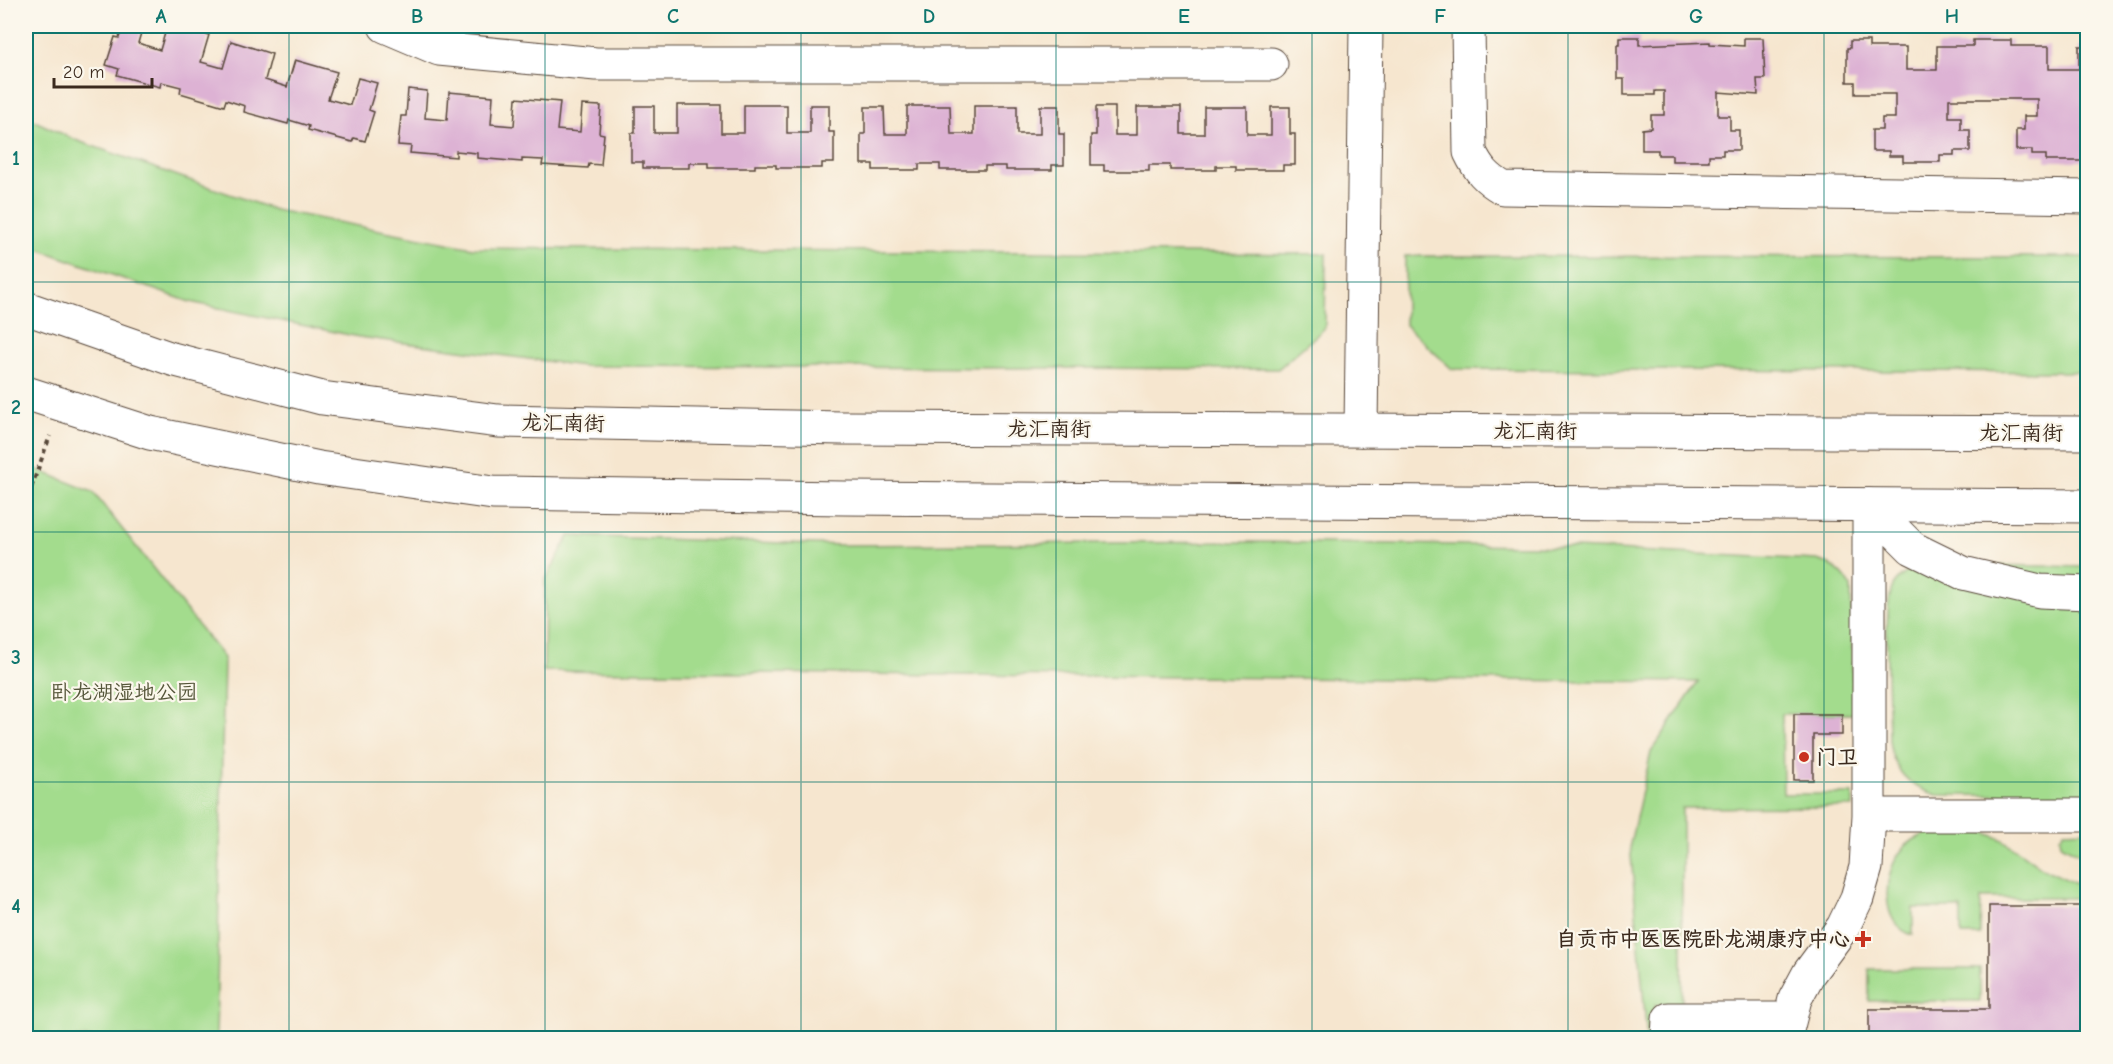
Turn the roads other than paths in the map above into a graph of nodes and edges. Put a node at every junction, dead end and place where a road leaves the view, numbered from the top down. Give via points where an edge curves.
1 (385, 26) edge
2 (1366, 26) edge
3 (1468, 26) edge
4 (1271, 64) dead end
5 (2088, 197) edge
6 (26, 308) edge
7 (26, 393) edge
8 (1361, 430) junction
9 (2088, 433) edge
10 (1869, 505) junction
11 (2088, 506) edge
12 (2088, 593) edge
13 (1869, 815) junction
14 (2088, 815) edge
15 (1787, 1029) edge
16 (1668, 1038) edge

1 - 4 main road via 439,49 596,64
2 - 8 main road
3 - 5 main road via 1470,152 1477,168 1503,189
6 - 8 main road, 龙汇南街 via 172,359 322,398 498,421 842,428
7 - 10 main road via 150,433 307,465 493,493
8 - 9 main road, 龙汇南街
10 - 11 main road
10 - 12 main road via 1912,548 1963,573 2040,591
10 - 13 main road
13 - 14 main road
13 - 15 main road via 1866,867 1857,898 1843,927 1809,973
15 - 16 main road via 1669,1019

